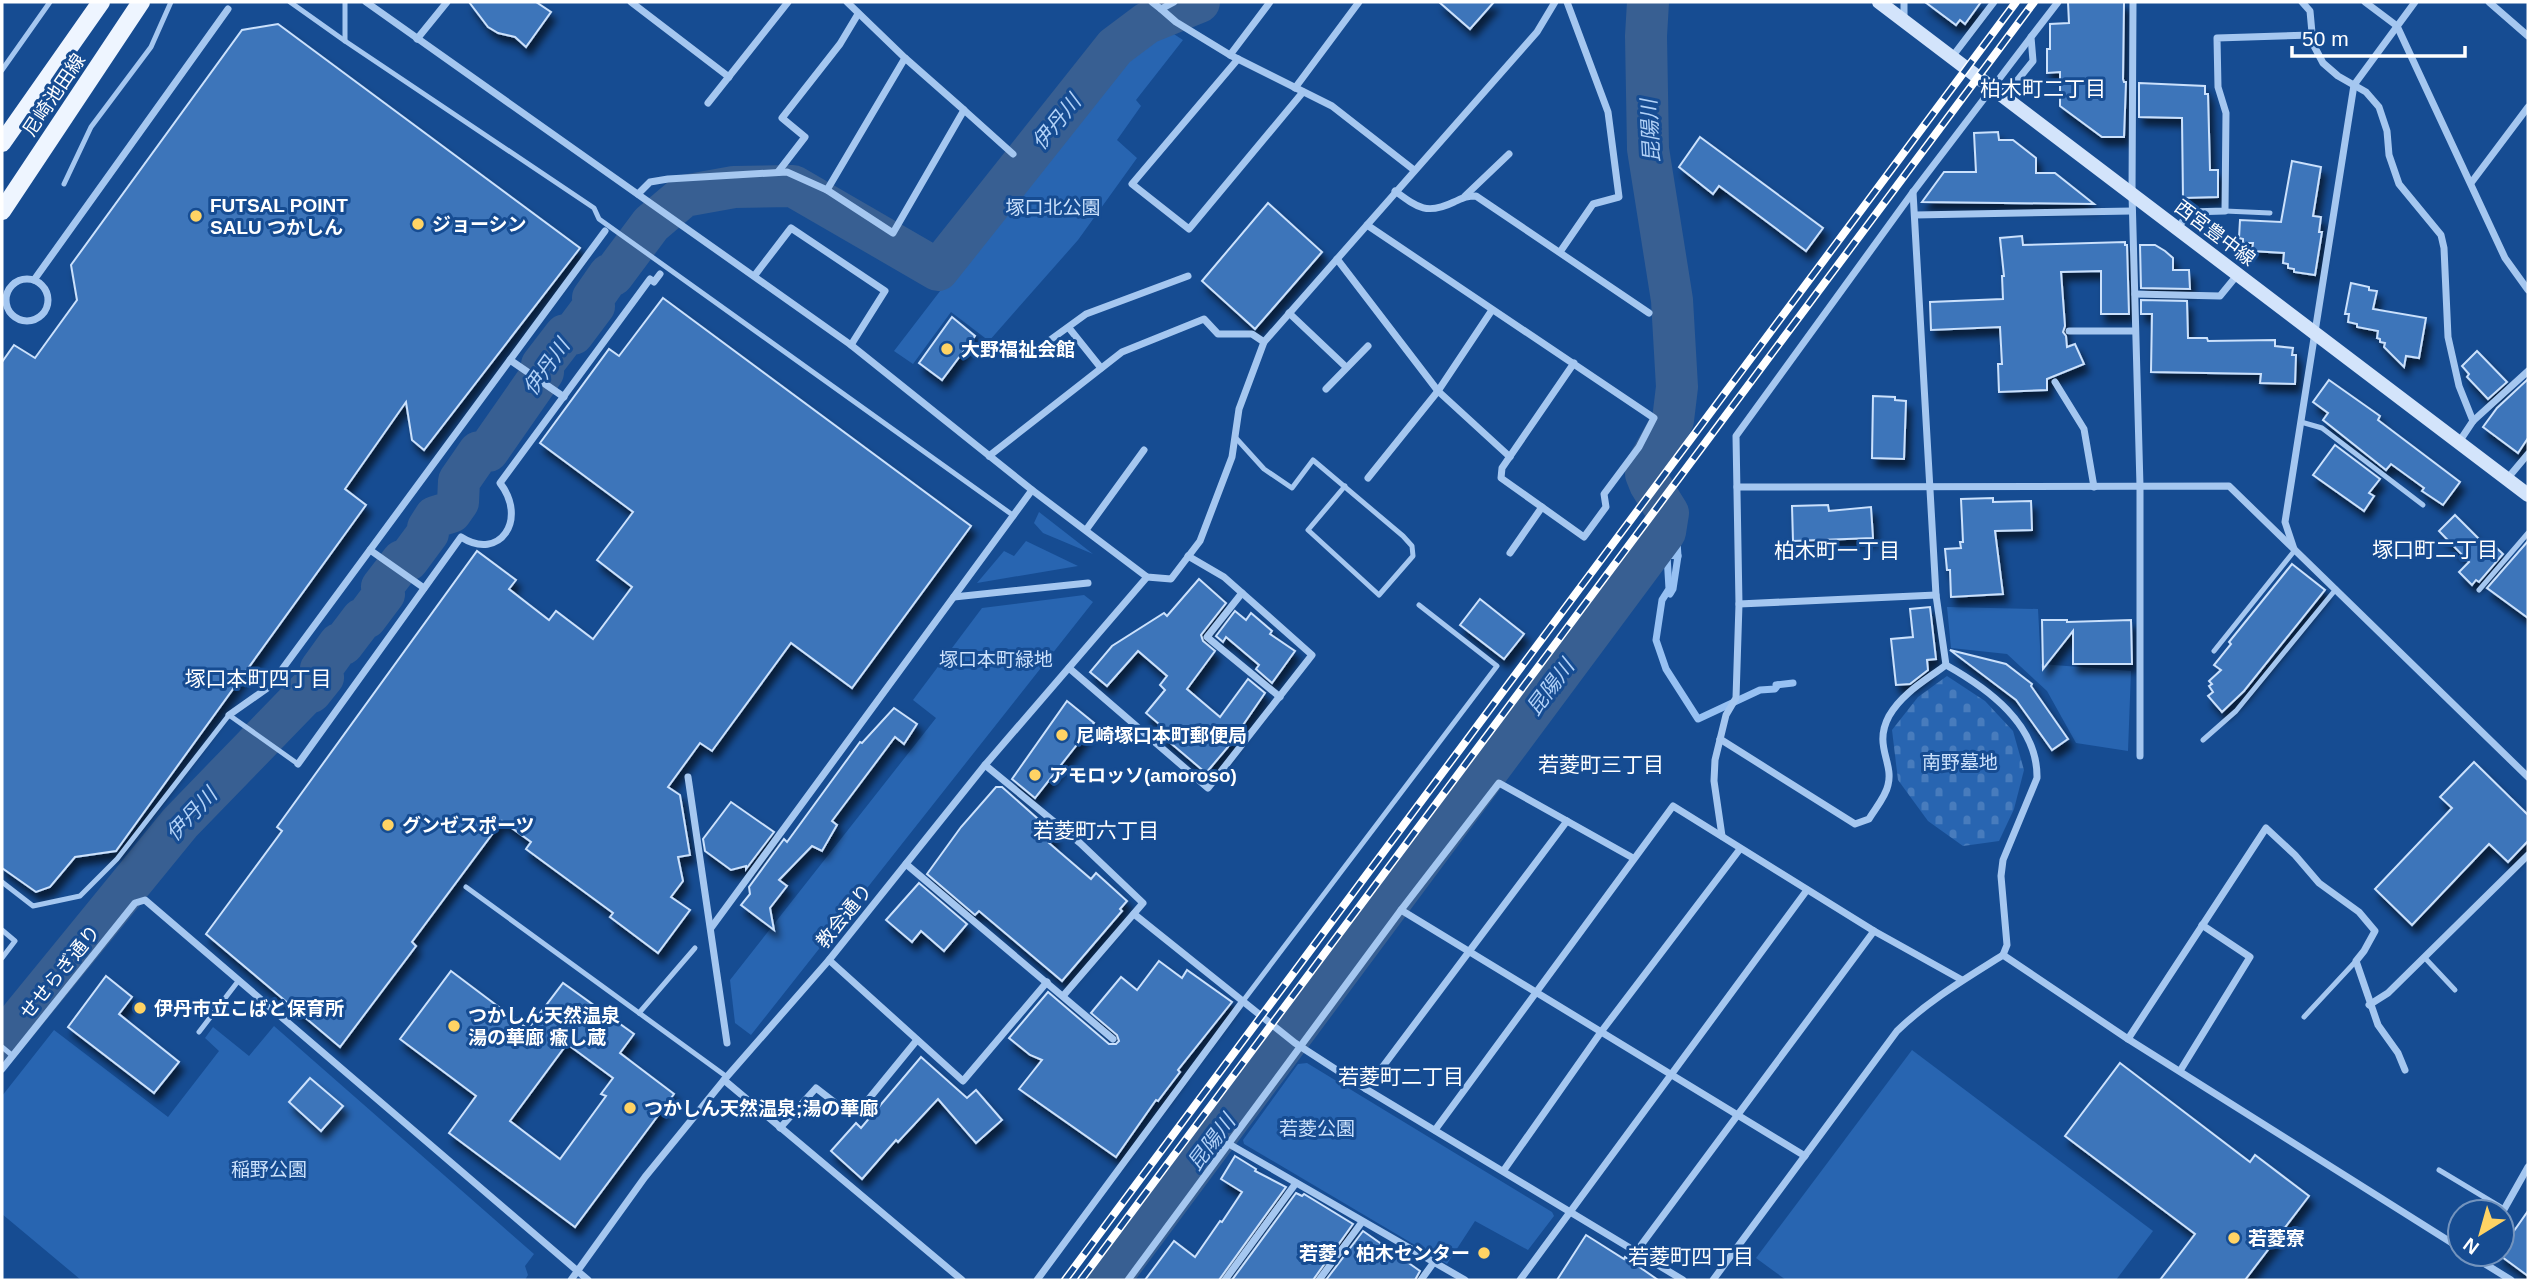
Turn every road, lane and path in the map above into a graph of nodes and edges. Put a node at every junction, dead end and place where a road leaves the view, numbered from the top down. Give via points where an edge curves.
1 (50, 2) edge
2 (101, 2) edge
3 (141, 2) edge
4 (171, 2) edge
5 (290, 2) edge
6 (345, 2) edge
7 (366, 2) edge
8 (447, 2) edge
9 (631, 2) edge
10 (776, 2) edge
11 (847, 2) edge
12 (1152, 2) edge
13 (1174, 2) edge
14 (1270, 2) edge
15 (1359, 2) edge
16 (1555, 2) edge
17 (1567, 2) edge
18 (1879, 2) edge
19 (1904, 2) edge
20 (1994, 2) edge
21 (2058, 2) edge
22 (2133, 2) edge
23 (2302, 2) edge
24 (2365, 2) edge
25 (2415, 2) edge
26 (2489, 2) edge
27 (786, 5) edge
28 (229, 9) dead end
29 (1161, 9) junction
30 (858, 14) junction
31 (1904, 21) junction
32 (2397, 26) junction
33 (2312, 35) junction
34 (2528, 36) edge
35 (2031, 37) junction
36 (417, 39) junction
37 (345, 41) junction
38 (1230, 55) junction
39 (905, 58) junction
40 (1952, 58) junction
41 (1238, 59) junction
42 (2, 69) edge
43 (729, 77) junction
44 (2354, 85) junction
45 (1295, 88) junction
46 (1303, 92) junction
47 (1999, 93) junction
48 (708, 103) dead end
49 (2528, 107) edge
50 (964, 110) junction
51 (2, 143) edge
52 (1013, 154) dead end
53 (1509, 154) dead end
54 (1414, 170) junction
55 (778, 172) junction
56 (2471, 183) junction
57 (64, 184) dead end
58 (827, 190) junction
59 (1395, 191) junction
60 (1913, 192) junction
61 (638, 194) junction
62 (2132, 194) junction
63 (1465, 196) junction
64 (2, 211) edge
65 (2132, 211) junction
66 (2225, 211) junction
67 (2270, 213) dead end
68 (1915, 215) junction
69 (1367, 225) junction
70 (2177, 229) junction
71 (605, 231) dead end
72 (1560, 252) junction
73 (1336, 258) junction
74 (660, 274) dead end
75 (2238, 274) junction
76 (755, 275) junction
77 (1188, 276) dead end
78 (34, 280) junction
79 (2528, 290) edge
80 (2135, 294) junction
81 (1492, 310) junction
82 (1289, 313) junction
83 (1649, 313) dead end
84 (5, 314) edge
85 (1069, 328) junction
86 (2069, 331) dead end
87 (2135, 331) junction
88 (2315, 332) junction
89 (1264, 342) junction
90 (1046, 343) dead end
91 (851, 345) junction
92 (1368, 346) dead end
93 (510, 360) junction
94 (1574, 363) junction
95 (1346, 367) junction
96 (1101, 368) junction
97 (2528, 371) edge
98 (2055, 382) dead end
99 (1326, 389) dead end
100 (1438, 391) junction
101 (564, 397) junction
102 (2473, 421) junction
103 (2301, 422) junction
104 (1235, 437) junction
105 (2459, 442) junction
106 (1144, 450) dead end
107 (2528, 454) edge
108 (989, 456) junction
109 (1510, 457) junction
110 (1368, 478) dead end
111 (2507, 479) junction
112 (1345, 486) junction
113 (1737, 486) junction
114 (1929, 486) junction
115 (2094, 486) junction
116 (2140, 486) junction
117 (1032, 490) junction
118 (2528, 495) edge
119 (2423, 505) dead end
120 (1542, 508) junction
121 (1014, 516) junction
122 (1086, 530) junction
123 (2528, 533) edge
124 (370, 550) junction
125 (2295, 550) junction
126 (1510, 554) dead end
127 (1188, 556) junction
128 (1147, 577) junction
129 (1088, 583) dead end
130 (424, 588) junction
131 (2336, 589) junction
132 (2479, 590) dead end
133 (1242, 593) junction
134 (1936, 595) junction
135 (954, 597) junction
136 (1739, 604) junction
137 (1419, 605) dead end
138 (2214, 651) dead end
139 (1946, 665) junction
140 (1069, 668) junction
141 (1280, 697) junction
142 (229, 715) junction
143 (1720, 739) junction
144 (2203, 740) dead end
145 (2140, 756) dead end
146 (298, 764) joint
147 (985, 765) junction
148 (688, 777) dead end
149 (2528, 777) edge
150 (1567, 821) junction
151 (1722, 836) junction
152 (1740, 849) junction
153 (2528, 855) edge
154 (1633, 858) junction
155 (906, 864) junction
156 (2, 882) edge
157 (466, 887) dead end
158 (1807, 890) junction
159 (1401, 910) junction
160 (1134, 914) junction
161 (2202, 925) junction
162 (711, 928) junction
163 (2, 930) edge
164 (1874, 931) junction
165 (695, 948) dead end
166 (1470, 950) junction
167 (2003, 955) junction
168 (2, 958) edge
169 (2425, 958) junction
170 (829, 960) junction
171 (2356, 961) junction
172 (239, 979) junction
173 (1962, 980) junction
174 (1046, 982) junction
175 (1536, 990) junction
176 (2455, 990) dead end
177 (1063, 996) junction
178 (1243, 1001) junction
179 (2369, 1004) junction
180 (639, 1013) junction
181 (2304, 1017) dead end
182 (199, 1032) dead end
183 (1601, 1032) junction
184 (1113, 1039) dead end
185 (2128, 1039) junction
186 (918, 1040) junction
187 (727, 1043) dead end
188 (1298, 1044) junction
189 (4, 1048) edge
190 (13, 1056) junction
191 (2, 1069) edge
192 (2405, 1070) dead end
193 (2180, 1072) junction
194 (1672, 1074) junction
195 (726, 1079) junction
196 (1366, 1089) junction
197 (1738, 1115) junction
198 (780, 1128) junction
199 (1435, 1129) junction
200 (1229, 1144) junction
201 (1805, 1156) junction
202 (2528, 1167) edge
203 (1504, 1170) junction
204 (2440, 1170) dead end
205 (1296, 1183) junction
206 (2483, 1198) edge
207 (2510, 1198) edge
208 (1570, 1213) junction
209 (1362, 1222) junction
210 (2446, 1239) edge
211 (1636, 1252) junction
212 (1434, 1262) junction
213 (2496, 1268) edge
214 (578, 1271) junction
215 (571, 1280) edge
216 (588, 1280) edge
217 (962, 1280) edge
218 (1037, 1280) edge
219 (1128, 1280) edge
220 (1225, 1280) edge
221 (1319, 1280) edge
222 (1421, 1280) edge
223 (1465, 1280) edge
224 (1520, 1280) edge
225 (1682, 1280) edge
226 (1713, 1280) edge
227 (2511, 1280) edge

1 - 42 lane
2 - 51 main road, 尼崎池田線
3 - 64 main road, 尼崎池田線
4 - 57 lane via 151,47 91,127
5 - 37 lane
6 - 37 lane
7 - 36 street
8 - 36 street
9 - 43 street
10 - 27 street
11 - 30 street
12 - 29 street
13 - 29 street
14 - 38 street
15 - 45 street
16 - 54 street via 1537,32
17 - 72 street via 1608,112 1619,197 1593,204
18 - 31 main road, 西宮豊中線
19 - 31 street
20 - 40 street
21 - 35 street
22 - 62 street
23 - 33 street via 2310,12
24 - 32 street
25 - 32 street
26 - 34 street
27 - 43 street
28 - 78 street
29 - 38 street
30 - 39 street
30 - 55 street via 782,118 805,137
31 - 40 main road, 西宮豊中線
32 - 44 street
32 - 56 street
33 - 44 street via 2323,63
33 - 66 street via 2217,38 2218,87 2226,113
35 - 47 street
35 - 47 street via 2033,61
36 - 61 street
37 - 121 lane via 594,208 599,219
38 - 41 street
39 - 50 street
39 - 58 street
40 - 47 main road, 西宮豊中線
41 - 45 street
41 - 46 street via 1132,184 1189,229
43 - 48 street
44 - 88 street
44 - 102 street via 2367,92 2383,117 2399,184 2441,235 2448,337
45 - 46 street
46 - 54 street via 1332,106
47 - 60 street
47 - 62 main road, 西宮豊中線
49 - 56 street
50 - 52 street
50 - 58 street via 893,233
53 - 63 street
54 - 59 street
55 - 58 street
55 - 61 street via 668,179 650,182
56 - 79 street via 2505,258
59 - 63 street via 1423,209 1435,210
59 - 69 street
60 - 68 street
60 - 113 street via 1736,436
61 - 76 street
62 - 65 street
62 - 70 main road, 西宮豊中線
63 - 72 street via 1476,196
65 - 68 street
65 - 80 street
66 - 67 lane
66 - 70 street via 2189,212
68 - 114 street
69 - 73 street
69 - 81 street
70 - 75 main road, 西宮豊中線
71 - 93 street
72 - 83 street
73 - 82 street
73 - 100 street
74 - 101 street via 654,282 650,279
75 - 80 street via 2220,296
75 - 88 main road, 西宮豊中線
76 - 91 street
76 - 91 street via 791,228 885,291
77 - 85 street via 1086,314
78 - 84 street via 21,279 11,285
78 - 84 street via 48,295 43,314 27,321
80 - 87 street
81 - 94 street
81 - 100 street
82 - 89 street
82 - 95 street
85 - 90 street
85 - 96 street
86 - 87 street
87 - 116 street
88 - 103 street
88 - 105 main road, 西宮豊中線
89 - 96 street via 1252,334 1218,334 1204,319 1122,352
89 - 104 street via 1239,408
91 - 108 street
92 - 95 street
93 - 101 street
93 - 124 street
94 - 109 street
94 - 120 street via 1654,418 1604,494 1606,507 1584,537
95 - 99 street
96 - 108 street
97 - 102 street
98 - 115 street via 2084,429
100 - 109 street
100 - 110 street
101 - 130 street via 500,483 512,508 506,532 485,544 461,537
102 - 105 street
103 - 119 lane via 2322,429
103 - 125 street via 2285,522
104 - 112 lane via 1264,469 1292,488 1313,460
104 - 127 street via 1232,457 1200,541
105 - 111 main road, 西宮豊中線
106 - 122 street
107 - 111 street
108 - 117 street
109 - 120 street via 1501,478
111 - 118 main road, 西宮豊中線
112 - 112 lane via 1308,530 1379,595 1413,556 1412,546
113 - 114 street
113 - 136 street
114 - 115 street
114 - 134 street
115 - 116 street
116 - 125 street via 2229,486
116 - 145 street
117 - 121 street
117 - 122 street
120 - 126 street
121 - 135 street
122 - 128 street
123 - 132 lane
124 - 130 street
124 - 142 street via 269,687
125 - 131 street
125 - 138 lane
127 - 128 street via 1171,579
127 - 133 street
128 - 140 street, 教会通り
129 - 135 street
130 - 146 street
131 - 144 lane via 2236,711
131 - 149 street
133 - 141 street via 1312,655
133 - 141 street via 1207,637
134 - 136 street
134 - 139 street
135 - 162 street
136 - 143 street via 1736,698
137 - 178 lane via 1497,667
139 - 143 street via 1908,693 1889,716 1882,745 1888,786 1869,819 1855,824
139 - 167 street via 1979,685 2017,720 2037,766 2037,778 2003,860 2007,945
140 - 141 street via 1208,788
140 - 147 street, 教会通り
142 - 146 lane
142 - 156 lane via 117,859 80,895 33,906
143 - 151 street via 1714,781
147 - 155 street, 教会通り
147 - 160 street via 1080,843 1143,903
148 - 162 street
150 - 154 street
150 - 159 street via 1499,783
150 - 166 street
151 - 152 street
151 - 154 street via 1673,806
152 - 158 street
152 - 183 street
153 - 169 street
154 - 175 street
155 - 170 street, 教会通り
155 - 174 street
157 - 180 lane
158 - 164 street
158 - 194 street
159 - 166 street
159 - 188 street
160 - 177 street
160 - 178 street
161 - 171 street via 2266,828 2319,883 2375,931
161 - 185 street
161 - 193 street via 2250,957
162 - 187 street
163 - 168 lane via 15,941
164 - 173 street
164 - 197 street
165 - 180 lane
166 - 175 street
166 - 196 street
167 - 173 street
167 - 185 street
169 - 176 lane
169 - 179 street via 2388,993
170 - 186 street
170 - 195 street, 教会通り
171 - 179 street
171 - 181 lane
172 - 182 lane
172 - 190 street, せせらぎ通り via 145,900 135,903
172 - 214 street
173 - 201 street via 1897,1031
174 - 177 street
174 - 186 street via 963,1081
175 - 183 street
175 - 199 street
177 - 184 street
178 - 188 street
178 - 218 street
179 - 192 street
180 - 195 lane
183 - 194 street
183 - 203 street
185 - 193 street
186 - 198 street via 863,1106 838,1105 816,1088
188 - 196 street
188 - 200 street
189 - 190 lane
190 - 191 street, せせらぎ通り
193 - 210 street
194 - 197 street
194 - 208 street
195 - 198 street
195 - 214 street, 教会通り via 645,1177
196 - 199 street
197 - 201 street
197 - 211 street
198 - 217 street
199 - 203 street
200 - 205 street
200 - 219 street
201 - 226 street
202 - 207 street
203 - 208 street
204 - 206 lane
205 - 209 street
205 - 220 street
208 - 211 street
208 - 224 street
209 - 212 street
209 - 221 street
211 - 225 street
212 - 222 street
212 - 223 street
213 - 227 street
214 - 215 street, 教会通り
214 - 216 street

